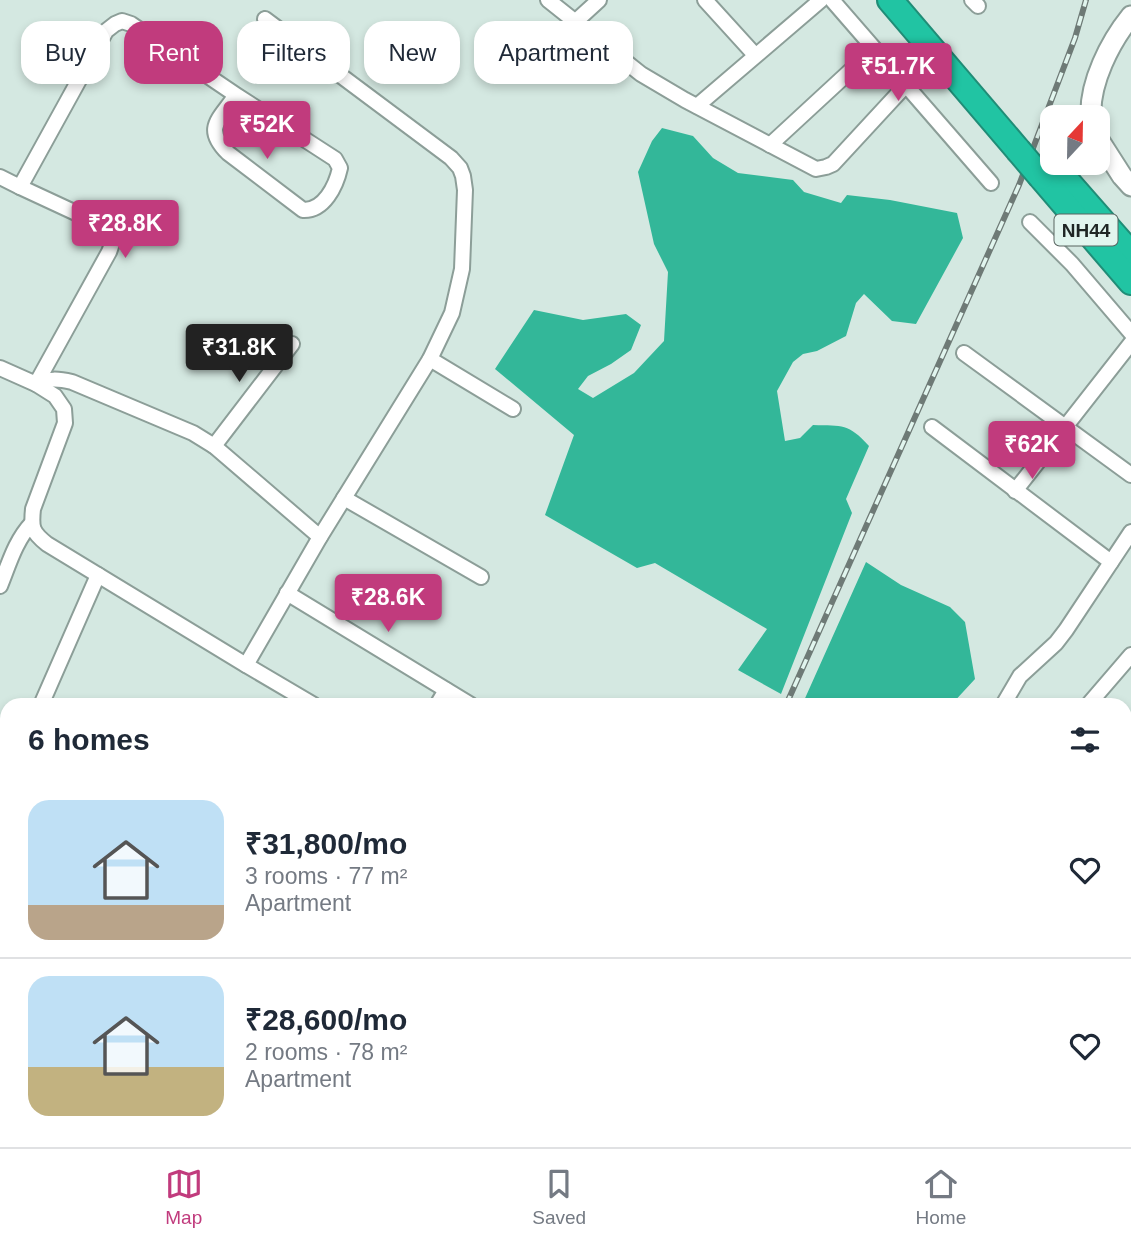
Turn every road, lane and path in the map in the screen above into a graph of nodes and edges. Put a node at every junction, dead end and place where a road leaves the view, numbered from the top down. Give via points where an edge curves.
1 (548, 0) edge
2 (599, 0) edge
3 (705, 0) edge
4 (821, 0) edge
5 (832, 0) edge
6 (890, 0) edge
7 (911, 0) edge
8 (1131, 16) edge
9 (265, 19) dead end
10 (574, 21) edge
11 (576, 21) edge
12 (874, 49) junction
13 (755, 55) junction
14 (633, 68) edge
15 (906, 85) junction
16 (236, 95) junction
17 (1091, 105) edge
18 (697, 106) junction
19 (770, 145) junction
20 (1024, 145) junction
21 (1110, 153) edge
22 (1040, 164) edge
23 (1049, 175) edge
24 (1050, 175) edge
25 (1128, 176) edge
26 (0, 177) edge
27 (991, 183) dead end
28 (20, 187) junction
29 (1030, 222) dead end
30 (1131, 254) edge
31 (1131, 282) edge
32 (1131, 333) edge
33 (1131, 343) edge
34 (292, 344) dead end
35 (964, 353) dead end
36 (430, 359) junction
37 (0, 368) edge
38 (36, 384) junction
39 (513, 409) dead end
40 (1065, 426) junction
41 (932, 427) dead end
42 (214, 446) junction
43 (1131, 475) edge
44 (1015, 491) junction
45 (344, 498) junction
46 (32, 523) junction
47 (320, 537) junction
48 (1129, 538) edge
49 (1111, 562) junction
50 (98, 575) junction
51 (481, 577) dead end
52 (0, 586) edge
53 (287, 593) junction
54 (1131, 655) edge
55 (246, 665) junction
56 (446, 690) junction
57 (44, 698) edge
58 (302, 698) edge
59 (441, 698) edge
60 (459, 698) edge
61 (1007, 698) edge
62 (1094, 698) edge

1 - 10 street
2 - 11 street
3 - 13 street
4 - 13 street
5 - 12 street
6 - 20 highway, NH44
7 - 20 highway, NH44
8 - 17 street via 1105,58
9 - 36 street via 460,168 465,191 462,269 452,313
12 - 15 street
12 - 19 street
13 - 18 street
14 - 18 street
15 - 19 street via 833,164 816,169
15 - 27 street
16 - 16 street via 335,159 340,168 337,179 321,205 303,210 219,144 215,126
16 - 28 street via 131,24 114,24
18 - 19 street
20 - 22 highway, NH44
21 - 25 street
23 - 31 highway, NH44
24 - 30 highway, NH44
26 - 28 street
28 - 38 street via 104,226 114,241
29 - 32 street
33 - 40 street
34 - 42 street
35 - 40 street
36 - 39 street
36 - 45 street
37 - 38 street
38 - 42 street via 45,379 72,382
38 - 46 street via 60,402 65,423
40 - 43 street
40 - 44 street
41 - 44 street
42 - 47 street
44 - 49 street
45 - 47 street
45 - 51 street
46 - 50 street via 35,534 47,544
46 - 52 street via 17,542
47 - 53 street
48 - 49 street
49 - 61 street via 1066,630 1020,676
50 - 55 street
50 - 57 street
53 - 55 street
53 - 56 street
54 - 62 street
55 - 58 street
56 - 59 street
56 - 60 street

